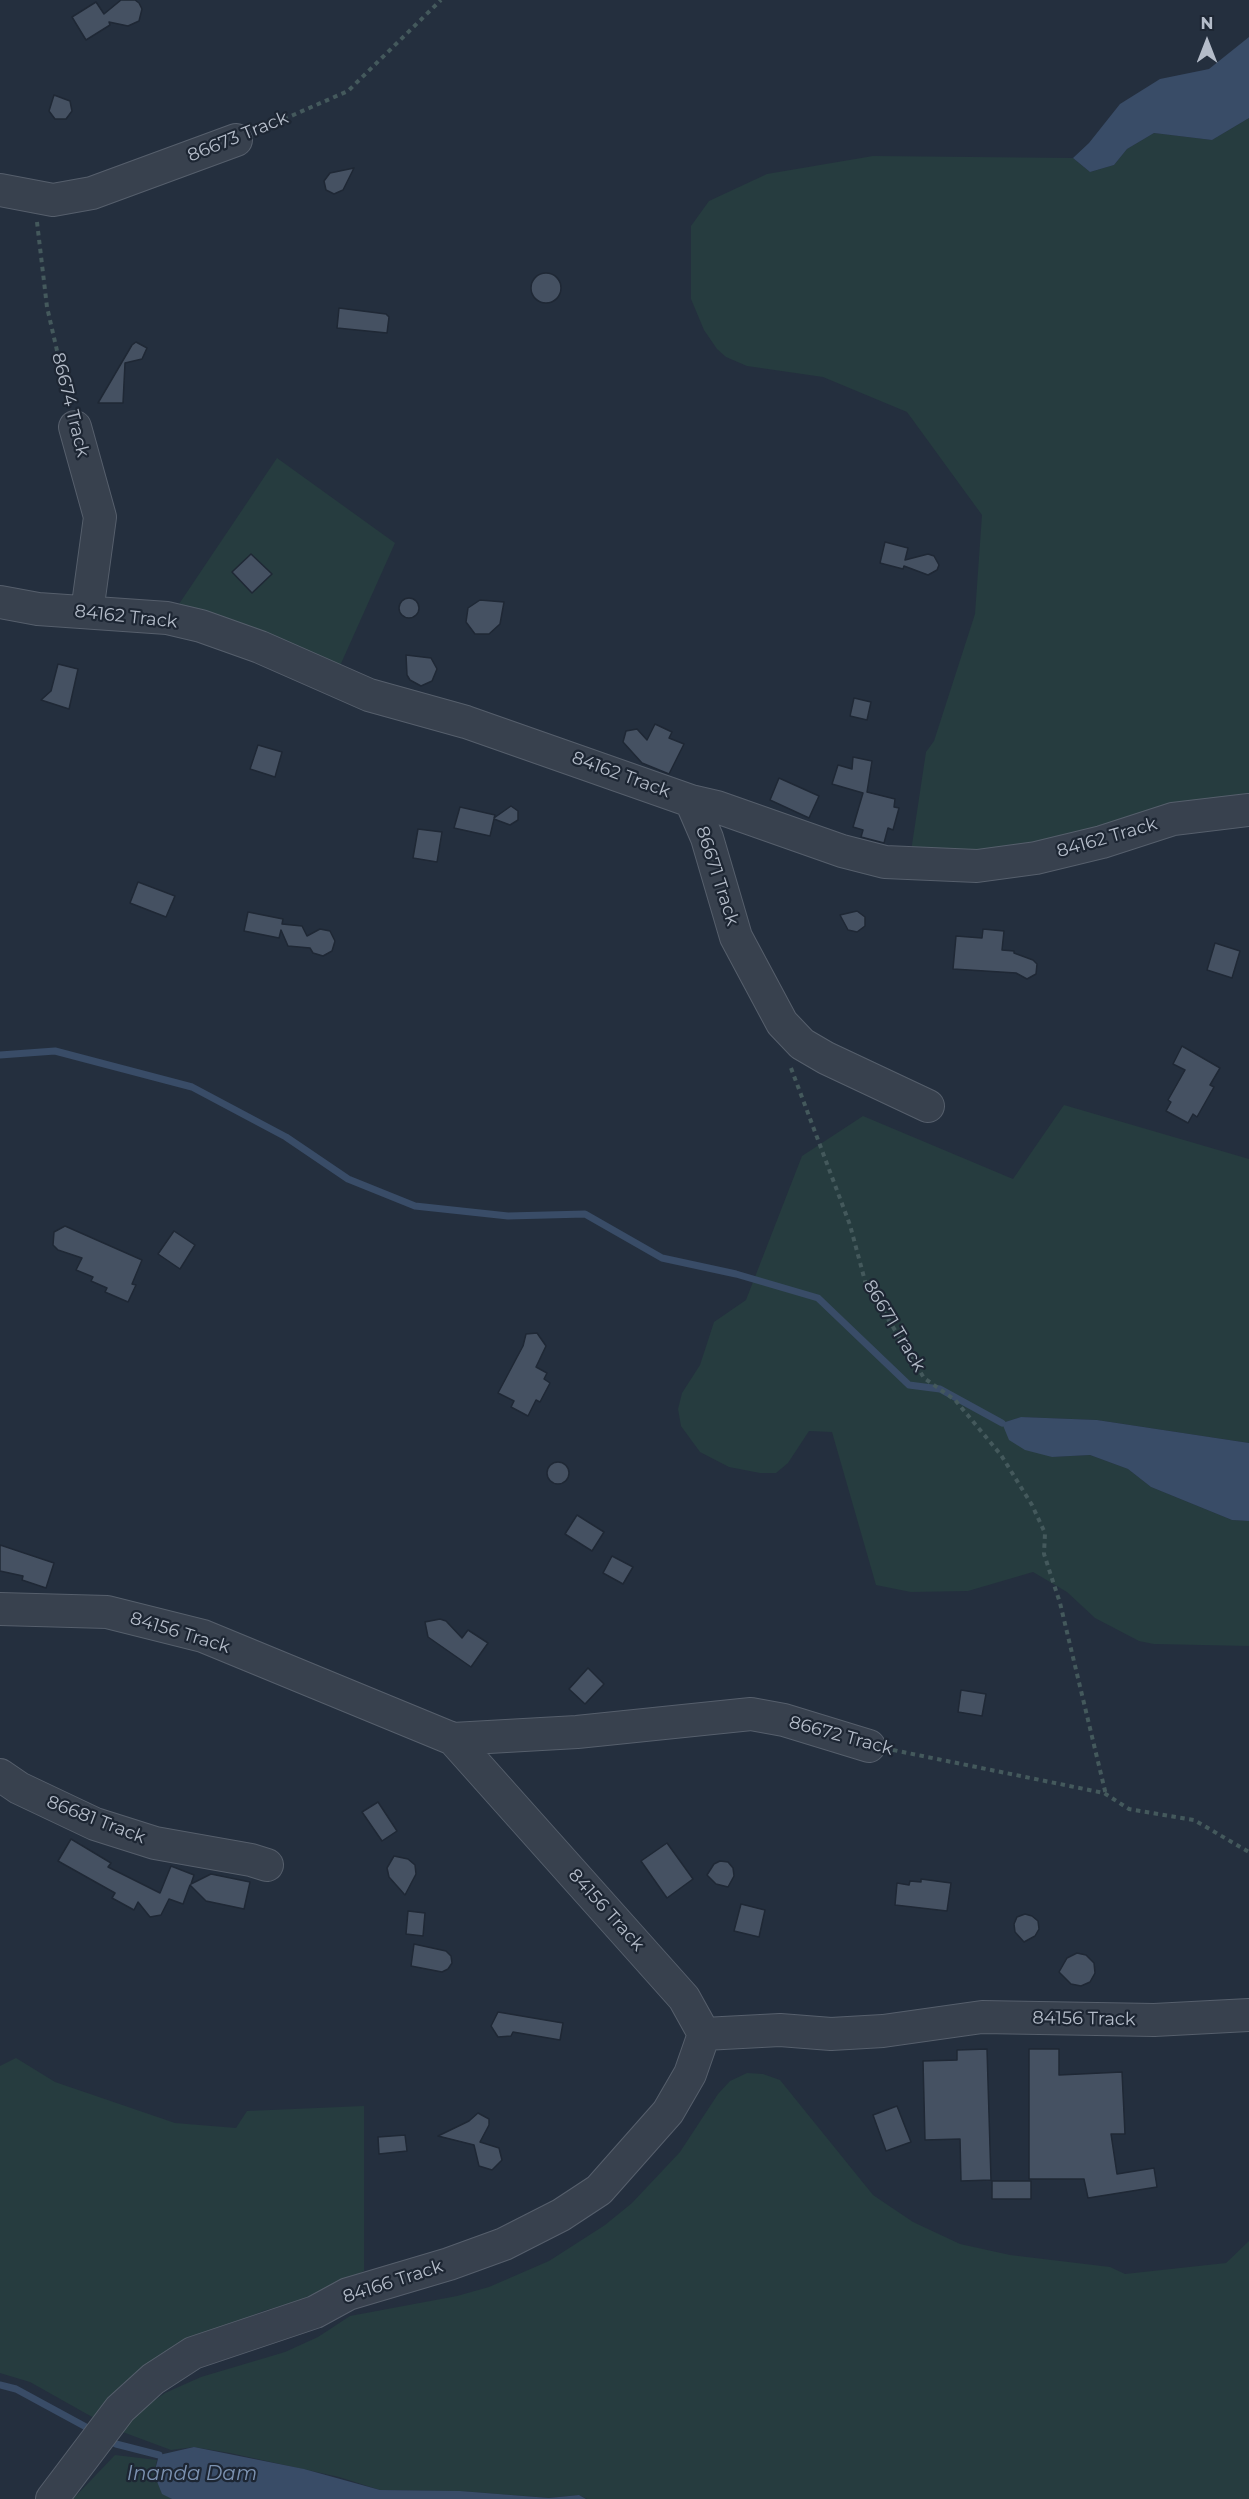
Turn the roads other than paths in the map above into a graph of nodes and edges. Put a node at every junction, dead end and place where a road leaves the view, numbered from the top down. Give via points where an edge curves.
1 (236, 140) road end
2 (0, 190) edge
3 (75, 427) road end
4 (0, 602) edge
5 (87, 612) junction
6 (691, 801) junction
7 (1249, 810) edge
8 (928, 1106) dead end
9 (0, 1608) edge
10 (453, 1739) junction
11 (869, 1746) road end
12 (0, 1775) edge
13 (267, 1865) dead end
14 (1249, 2015) edge
15 (704, 2034) junction
16 (52, 2499) edge

1 - 2 street, 86673 Track via 92,193 53,200
3 - 5 street, 86674 Track via 100,517
4 - 5 street, 84162 Track
5 - 6 street, 84162 Track via 167,618 201,626 369,695 466,722
6 - 7 street, 84162 Track via 853,854 885,862 934,866 977,866 1036,858 1173,819
6 - 8 street, 86671 Track via 707,838 736,937 782,1023 802,1044 826,1058
9 - 10 street, 84156 Track via 107,1612 203,1636
10 - 11 street, 86672 Track via 577,1732 751,1714
10 - 15 street, 84156 Track via 684,1998
12 - 13 street, 86681 Track via 95,1824 155,1843
14 - 15 street, 84156 Track via 1154,2020 982,2018 831,2034 780,2030
15 - 16 street, 84166 Track via 690,2074 668,2112 599,2190 504,2244 348,2294 315,2312 193,2354 153,2379 120,2409

